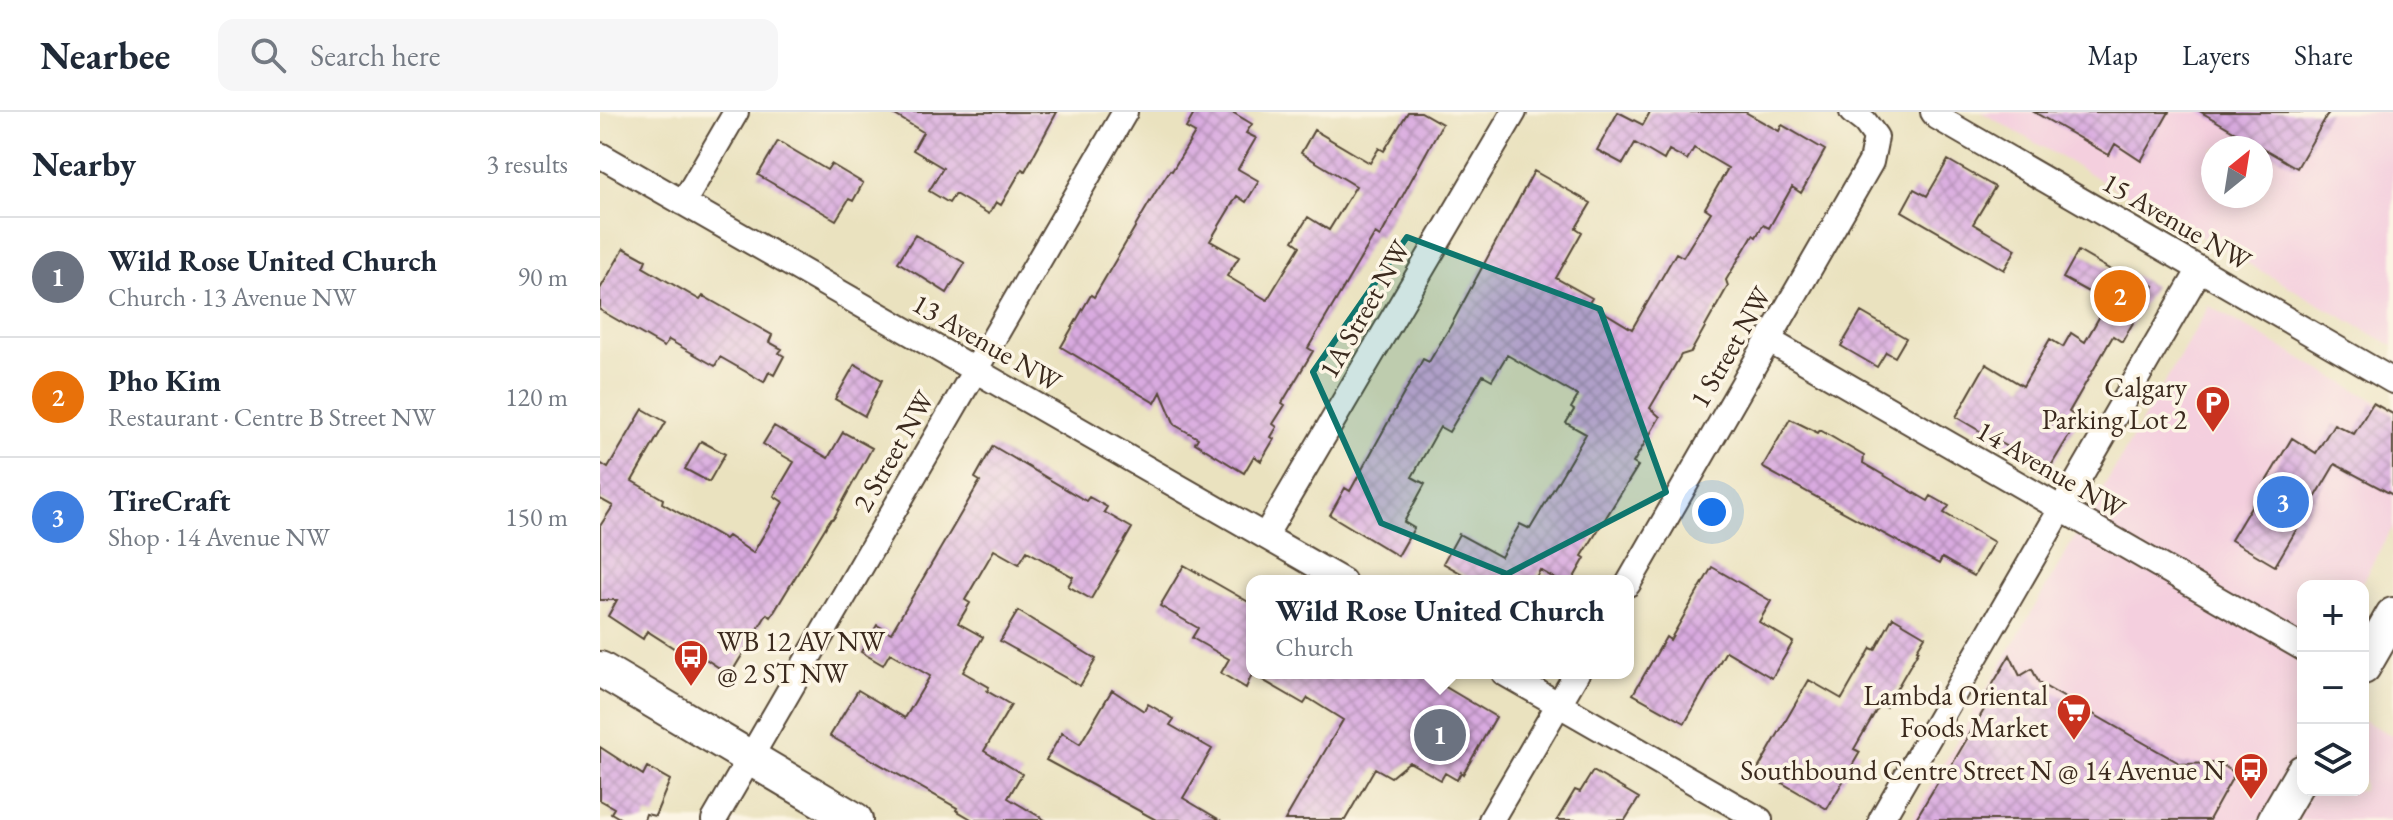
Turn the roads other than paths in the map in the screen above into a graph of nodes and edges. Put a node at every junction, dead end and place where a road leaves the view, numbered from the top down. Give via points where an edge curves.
1 (736, 112) edge
2 (1125, 112) edge
3 (1514, 112) edge
4 (1852, 112) edge
5 (1933, 112) edge
6 (600, 155) edge
7 (683, 203) junction
8 (2200, 269) junction
9 (1768, 340) junction
10 (975, 369) junction
11 (2393, 381) edge
12 (2061, 509) junction
13 (1265, 536) junction
14 (1333, 575) edge
15 (1633, 575) edge
16 (2393, 615) edge
17 (2297, 645) edge
18 (2369, 657) edge
19 (600, 669) edge
20 (1514, 679) edge
21 (1573, 679) edge
22 (1558, 704) junction
23 (750, 758) junction
24 (2297, 782) edge
25 (714, 820) edge
26 (855, 820) edge
27 (1491, 820) edge
28 (1760, 820) edge
29 (1881, 820) edge
30 (2275, 820) edge

1 - 7 street
2 - 10 street, 2 Street NW
3 - 13 street, 1A Street NW
4 - 9 street, 1 Street NW via 1876,137 1871,162
5 - 8 street, 15 Avenue NW
6 - 7 street, 13 Avenue NW
7 - 10 street, 13 Avenue NW
8 - 11 street, 15 Avenue NW
8 - 12 street
9 - 12 street, 14 Avenue NW
9 - 15 street, 1 Street NW
10 - 13 street, 13 Avenue NW
10 - 23 street, 2 Street NW
12 - 17 street, 14 Avenue NW
12 - 29 street
13 - 14 street, 13 Avenue NW
16 - 18 street
19 - 23 street
20 - 22 street
21 - 22 street
22 - 27 street
22 - 28 street
23 - 25 street, 2 Street NW
23 - 26 street
24 - 30 street

